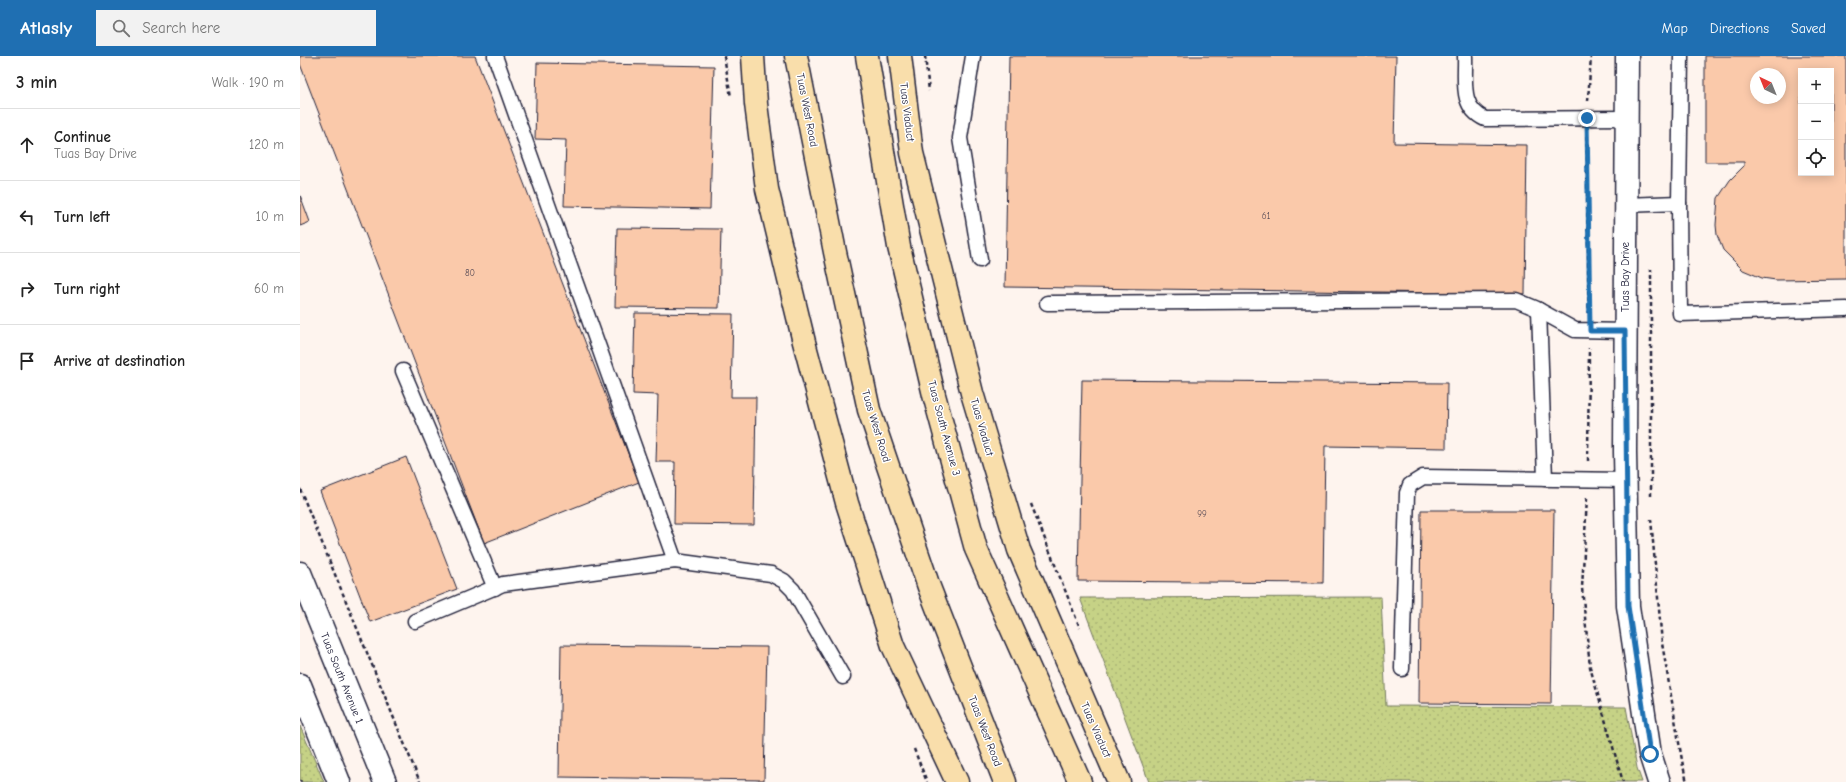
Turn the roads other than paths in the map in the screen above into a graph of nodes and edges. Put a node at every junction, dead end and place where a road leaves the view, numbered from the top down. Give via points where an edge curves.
1 (495, 56) edge
2 (753, 56) edge
3 (796, 56) edge
4 (867, 56) edge
5 (900, 56) edge
6 (973, 56) edge
7 (1465, 56) edge
8 (1627, 56) edge
9 (1681, 56) edge
10 (1626, 118) junction
11 (1679, 203) junction
12 (1626, 205) junction
13 (980, 260) dead end
14 (1047, 303) dead end
15 (1846, 309) edge
16 (1539, 310) junction
17 (1625, 331) junction
18 (403, 371) dead end
19 (1545, 479) junction
20 (1626, 480) junction
21 (675, 561) junction
22 (300, 573) edge
23 (494, 588) junction
24 (415, 621) dead end
25 (1402, 669) dead end
26 (843, 677) dead end
27 (300, 685) edge
28 (340, 782) edge
29 (385, 782) edge
30 (957, 782) edge
31 (1005, 782) edge
32 (1080, 782) edge
33 (1119, 782) edge
34 (1659, 782) edge

1 - 21 lane
2 - 30 main road via 756,104 767,189 847,503 893,646
3 - 31 main road, Tuas West Road via 869,410 929,586
4 - 32 main road, Tuas South Avenue 3 via 899,248 934,395 976,549
5 - 33 main road, Tuas Viaduct via 912,153 972,393 1019,550
6 - 13 lane via 960,138
7 - 10 lane via 1466,101 1477,115 1485,119
8 - 10 street, Tuas Bay Drive
9 - 11 lane
10 - 12 street, Tuas Bay Drive
11 - 12 lane
11 - 15 lane via 1680,314
12 - 17 street, Tuas Bay Drive
14 - 16 lane via 1516,300
16 - 17 lane via 1575,330
16 - 19 lane
17 - 20 street, Tuas Bay Drive
18 - 23 lane
19 - 20 lane
19 - 25 lane via 1423,477 1410,485 1407,492
20 - 34 street, Tuas Bay Drive via 1628,606 1650,754
21 - 23 lane via 503,584
21 - 26 lane via 771,574 784,581 793,590
22 - 29 street, Tuas South Avenue 1
23 - 24 lane
27 - 28 street

